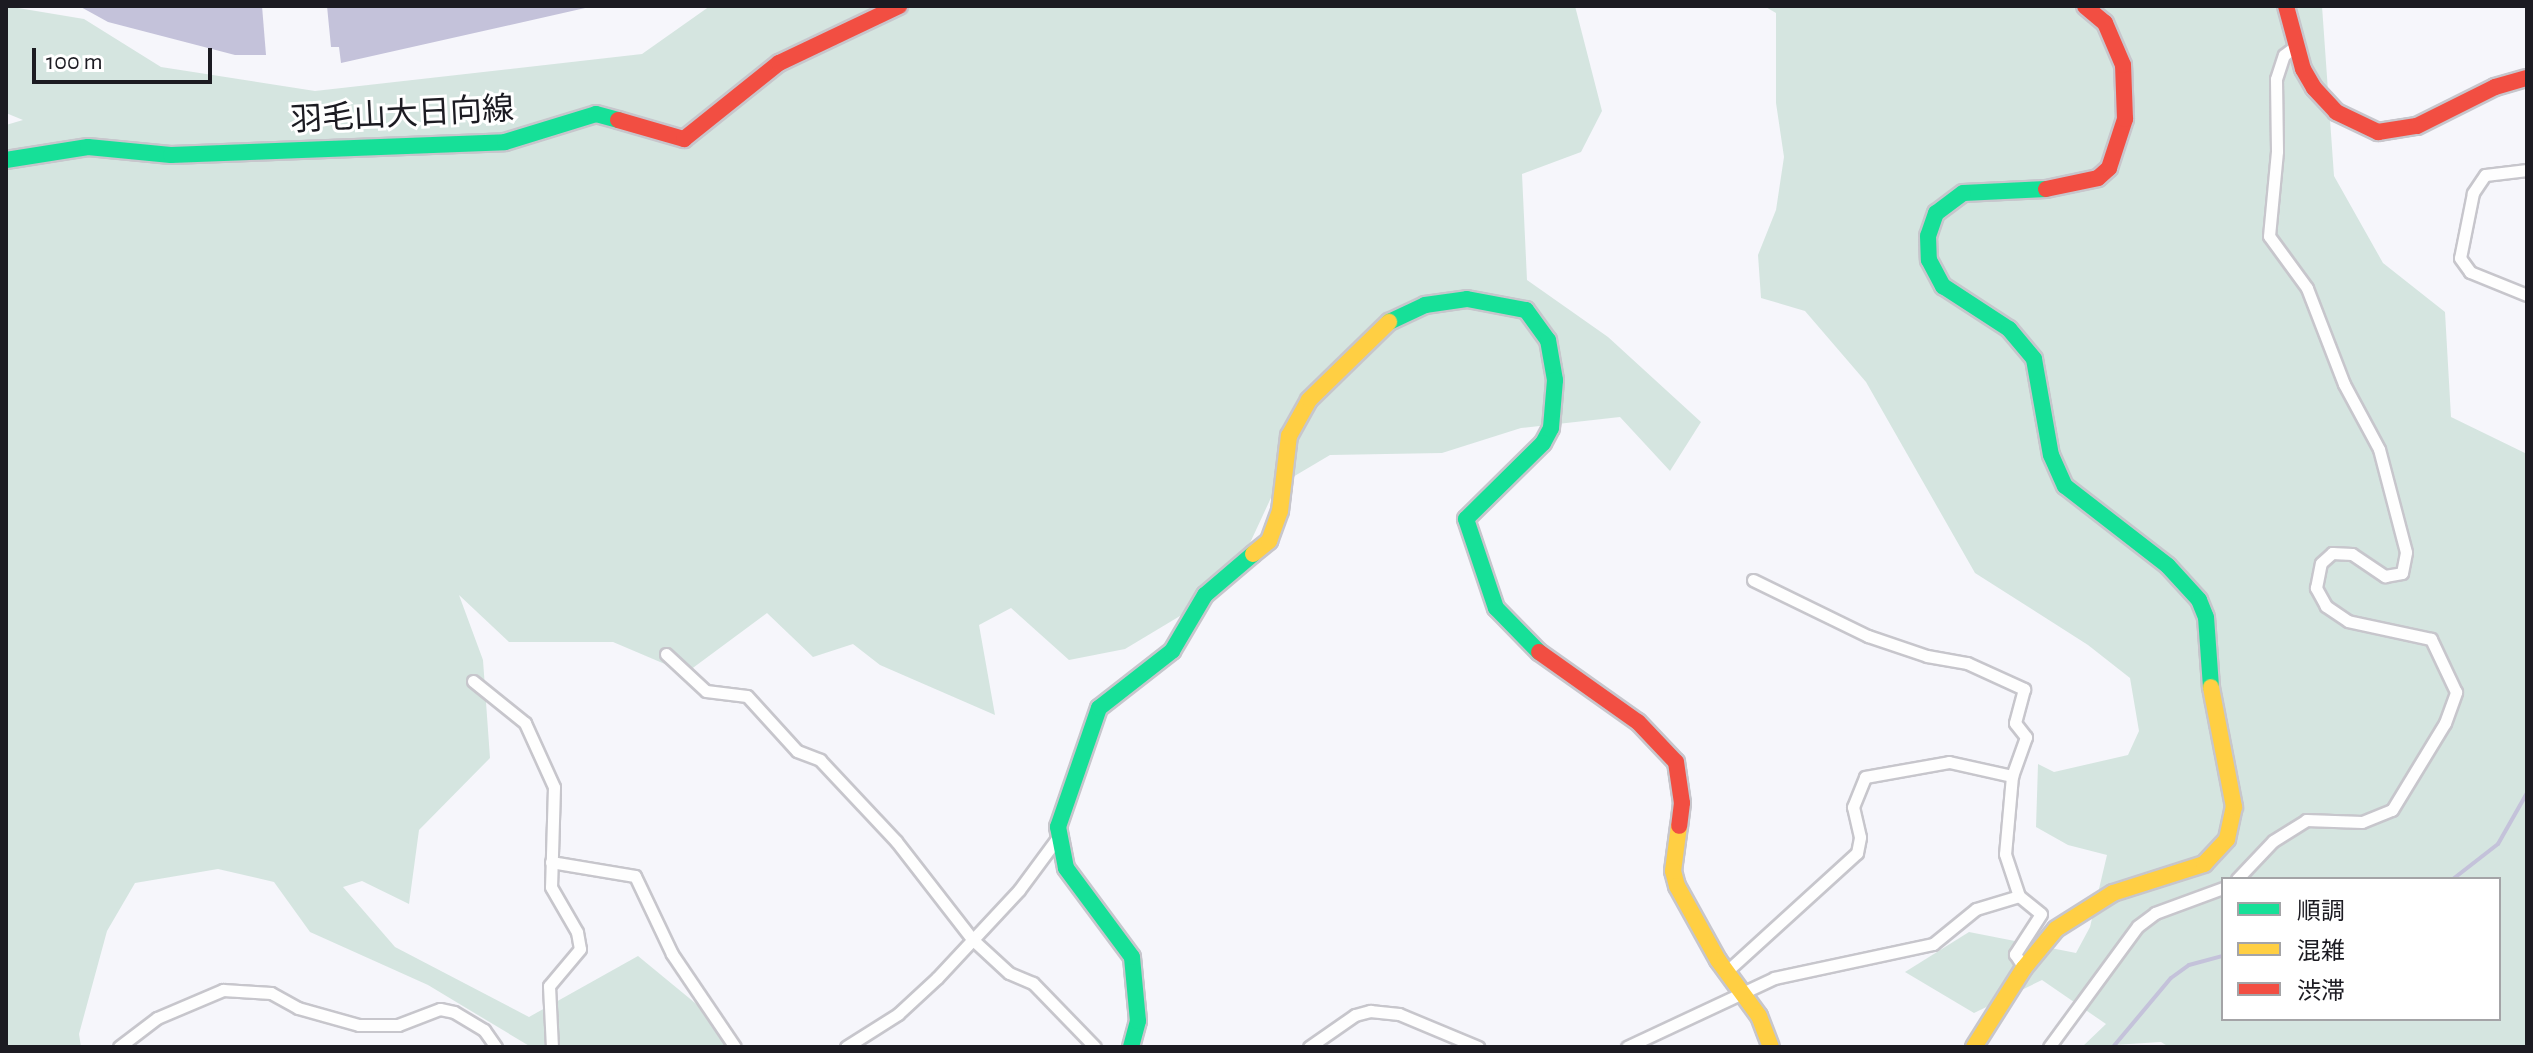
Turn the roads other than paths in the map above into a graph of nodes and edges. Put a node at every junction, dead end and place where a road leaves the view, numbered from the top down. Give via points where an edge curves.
1 (899, 6) edge
2 (2085, 6) edge
3 (2286, 6) edge
4 (2296, 46) junction
5 (2527, 78) edge
6 (6, 160) edge
7 (2527, 170) edge
8 (2527, 295) edge
9 (1753, 580) dead end
10 (666, 654) dead end
11 (473, 681) dead end
12 (2012, 776) junction
13 (1059, 836) junction
14 (551, 862) junction
15 (2239, 877) edge
16 (2221, 889) edge
17 (2019, 896) junction
18 (972, 939) junction
19 (2024, 968) junction
20 (1726, 972) junction
21 (1742, 995) junction
22 (119, 1047) edge
23 (496, 1047) edge
24 (552, 1047) edge
25 (735, 1047) edge
26 (846, 1047) edge
27 (1095, 1047) edge
28 (1131, 1047) edge
29 (1309, 1047) edge
30 (1478, 1047) edge
31 (1627, 1047) edge
32 (1771, 1047) edge
33 (1974, 1047) edge
34 (2049, 1047) edge

1 - 6 street, 羽毛山大日向線 via 779,63 684,139 596,114 505,142 171,155 88,147
2 - 19 street via 2105,23 2123,65 2125,119 2109,168 2098,178 2067,188 1963,193 1936,213 1928,236 1929,260 1943,286 2009,329 2034,359 2051,455 2065,486 2168,566 2199,600 2206,617 2213,718 2234,807 2232,825 2218,853 2187,872 2113,893 2084,908 2056,929
3 - 4 street
4 - 5 street via 2314,88 2336,112 2378,132 2417,126 2495,87
4 - 15 street via 2284,55 2276,79 2277,151 2269,236 2307,288 2339,373 2374,437 2406,552 2402,573 2385,576 2352,554 2332,553 2321,563 2316,588 2326,606 2348,621 2431,639 2456,692 2445,723 2392,810 2362,822 2306,820 2273,841
7 - 8 street via 2485,175 2473,193 2460,258 2470,272
9 - 12 street via 1868,636 1967,663 2024,689 2015,723 2026,737
10 - 18 street via 706,691 747,696 797,751 820,760 896,841
11 - 14 street via 514,710 536,741 556,797
12 - 17 street via 2005,854
12 - 20 street via 1949,762 1865,777 1853,807 1860,837 1857,853
13 - 18 street via 1019,890
13 - 20 street via 1088,728 1099,708 1172,651 1205,595 1269,541 1280,511 1289,436 1302,409 1386,323 1435,303 1493,301 1526,310 1541,324 1553,358 1556,401 1543,443 1466,519 1489,592 1496,608 1533,647 1638,722 1676,762 1682,803 1673,871
13 - 28 street via 1066,868 1132,957 1138,1021
14 - 24 street via 555,897 580,940 573,960 549,986
14 - 25 street via 635,876 672,954
16 - 34 street via 2155,913 2138,926
17 - 19 street via 2041,914 2015,954
17 - 21 street via 1976,909 1933,944 1774,978
18 - 26 street via 898,1014
18 - 27 street via 1009,973 1033,983
19 - 33 street
20 - 21 street
21 - 31 street
21 - 32 street via 1759,1016
22 - 23 street via 157,1018 223,990 271,993 298,1008 359,1025 398,1025 440,1009 484,1030
29 - 30 street via 1355,1015 1370,1011 1399,1014

